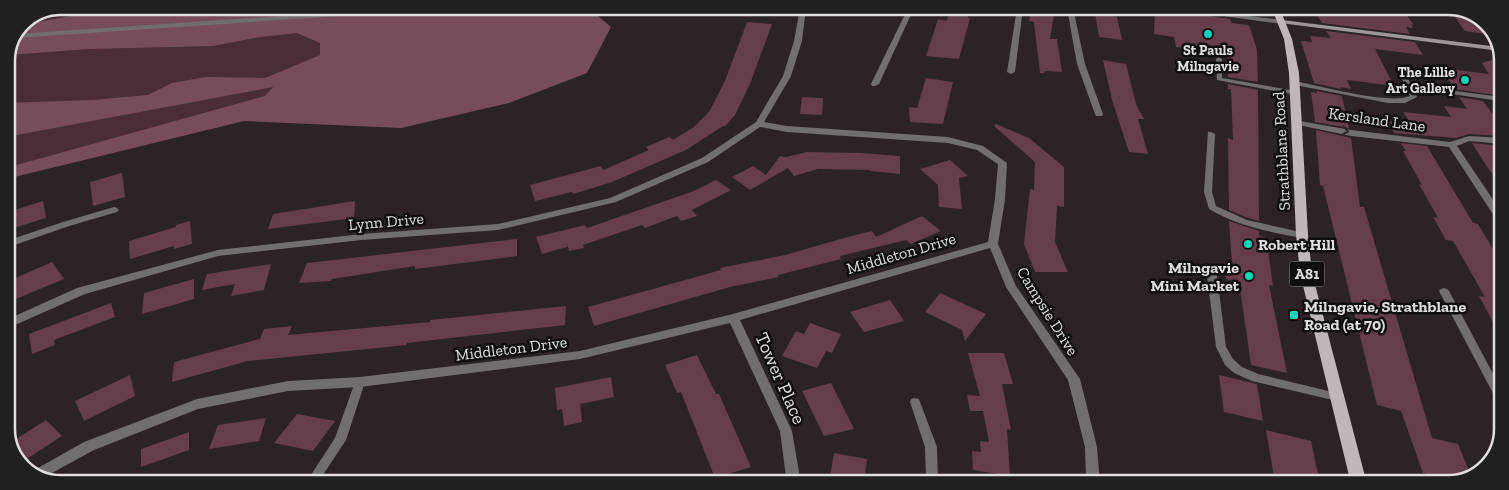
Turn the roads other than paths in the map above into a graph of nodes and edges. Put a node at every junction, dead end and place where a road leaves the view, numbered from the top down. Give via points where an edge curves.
1 (325, 15) edge
2 (802, 15) edge
3 (908, 15) edge
4 (1019, 15) edge
5 (1071, 15) edge
6 (1225, 15) edge
7 (1279, 15) edge
8 (1282, 22) junction
9 (23, 36) edge
10 (1492, 48) edge
11 (1219, 59) dead end
12 (1011, 72) dead end
13 (1404, 78) dead end
14 (875, 84) dead end
15 (1295, 88) junction
16 (1440, 91) dead end
17 (1494, 98) edge
18 (1099, 114) dead end
19 (1297, 122) junction
20 (759, 124) junction
21 (1211, 134) dead end
22 (1494, 141) edge
23 (1452, 145) junction
24 (1494, 208) edge
25 (114, 210) dead end
26 (1302, 235) junction
27 (15, 242) edge
28 (993, 244) junction
29 (1211, 266) dead end
30 (1444, 291) dead end
31 (733, 318) junction
32 (15, 321) edge
33 (360, 382) junction
34 (1494, 385) edge
35 (1337, 397) junction
36 (915, 402) dead end
37 (43, 471) edge
38 (318, 475) edge
39 (793, 475) edge
40 (932, 475) edge
41 (1093, 475) edge
42 (1357, 475) edge

1 - 9 street
2 - 20 street via 787,76
3 - 14 street
4 - 12 street
5 - 18 street via 1081,64
6 - 8 street
7 - 8 main road, A81
8 - 10 main road
8 - 15 main road, Strathblane Road / A81 via 1291,52
11 - 15 lane via 1219,79
13 - 15 lane via 1414,96 1405,101
15 - 19 main road, Strathblane Road / A81
16 - 17 lane
19 -> 23 street, Kersland Lane
19 - 26 main road, Strathblane Road / A81
20 - 28 street via 787,129 948,140 980,148 1003,163
20 - 32 street, Lynn Drive via 705,160 613,200 498,227 362,237 218,253 81,291
21 - 26 lane via 1208,192 1212,207 1247,224
22 - 23 street via 1469,139
23 - 24 street
25 - 27 street
26 - 35 main road, Strathblane Road / A81 via 1306,273
28 - 31 street, Middleton Drive
28 - 41 street, Campsie Drive via 1011,286 1074,379 1092,447
29 - 35 lane via 1221,347 1229,362 1256,378
30 - 34 lane
31 - 33 street, Middleton Drive via 580,356
31 - 39 street, Tower Place via 786,431
33 - 37 street, Middleton Drive via 288,386 197,404 89,446
33 - 38 lane via 340,440
35 - 42 main road, Strathblane Road / A81
36 - 40 lane via 931,448

